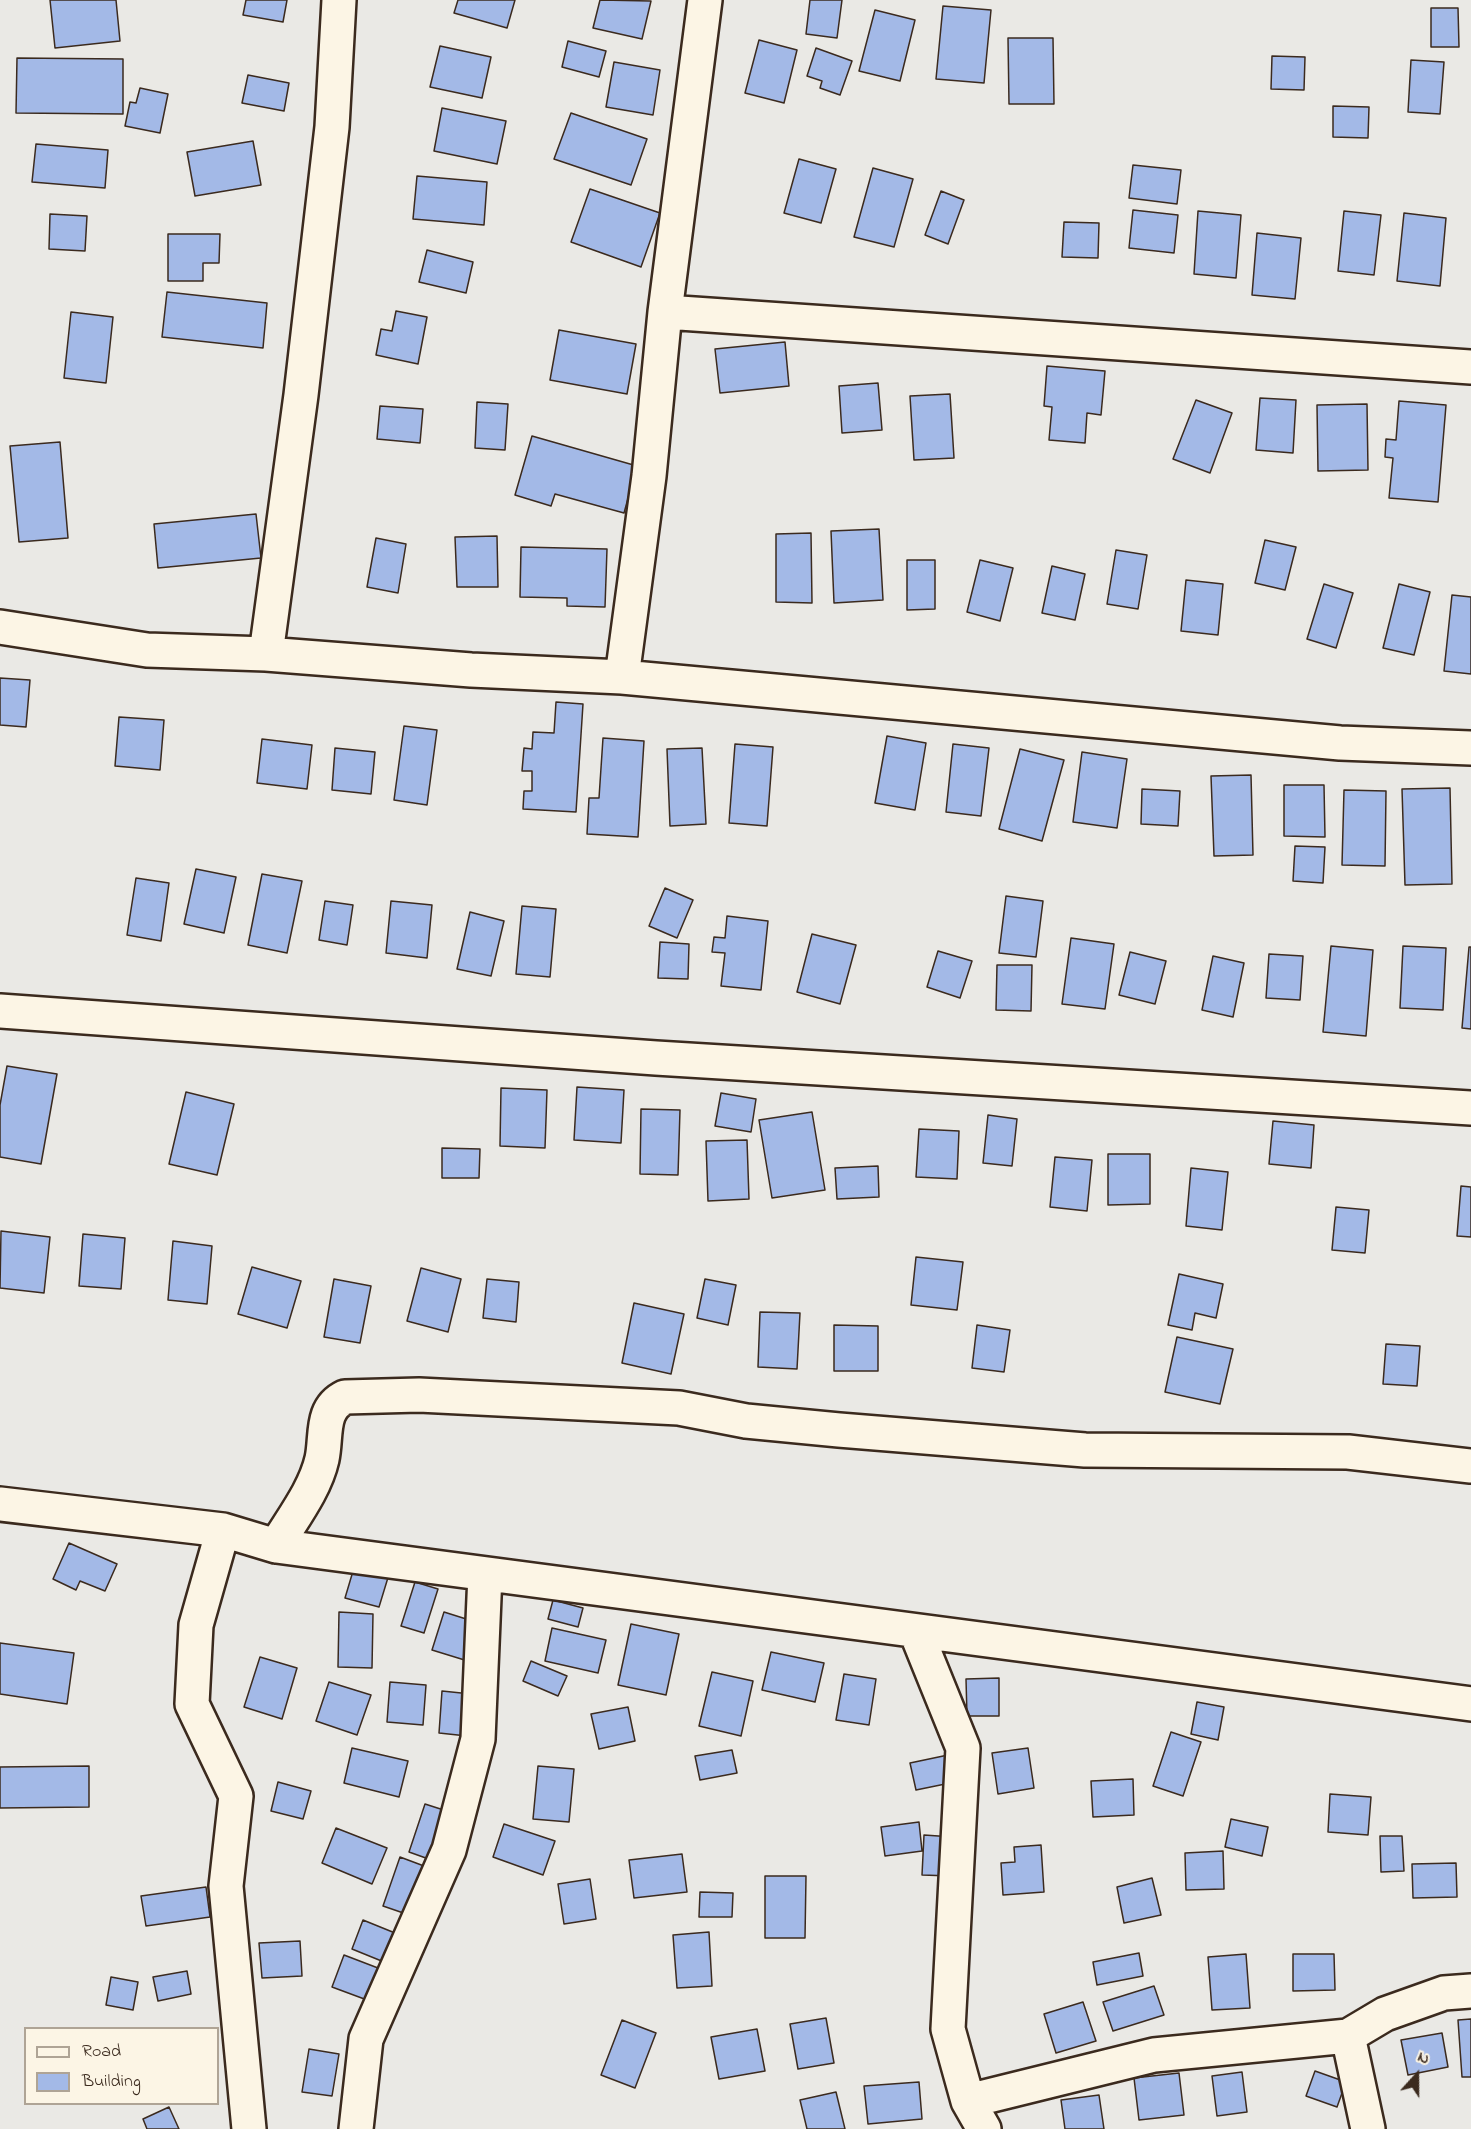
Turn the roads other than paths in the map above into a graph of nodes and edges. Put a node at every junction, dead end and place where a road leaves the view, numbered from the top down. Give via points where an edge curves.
1 (339, 0) edge
2 (705, 0) edge
3 (665, 312) junction
4 (1471, 367) edge
5 (0, 627) edge
6 (266, 654) junction
7 (622, 677) junction
8 (1471, 748) edge
9 (0, 1011) edge
10 (1471, 1108) edge
11 (1471, 1466) edge
12 (0, 1504) edge
13 (223, 1530) junction
14 (276, 1546) junction
15 (485, 1574) junction
16 (916, 1632) junction
17 (1471, 1704) edge
18 (1471, 1991) edge
19 (1348, 2036) junction
20 (968, 2101) junction
21 (249, 2129) edge
22 (356, 2129) edge
23 (984, 2129) edge
24 (1368, 2129) edge

1 - 6 street via 332,127
2 - 3 street
3 - 4 street
3 - 7 street via 649,476
5 - 6 street via 147,650
6 - 7 street
7 - 8 street via 1340,743
9 - 10 street via 656,1058
11 - 14 street via 1348,1452 1084,1450 746,1421 668,1408 419,1395 345,1397 336,1401 329,1413 314,1481
12 - 13 street
13 - 14 street
13 - 21 street via 196,1625 192,1704 236,1796 226,1886
14 - 15 street
15 - 16 street
15 - 22 street via 478,1739 449,1850 366,2039
16 - 17 street
16 - 20 street via 963,1748 948,2029
18 - 19 street via 1444,1992 1385,2014
19 - 20 street via 1154,2055
19 - 24 street
20 - 23 street

